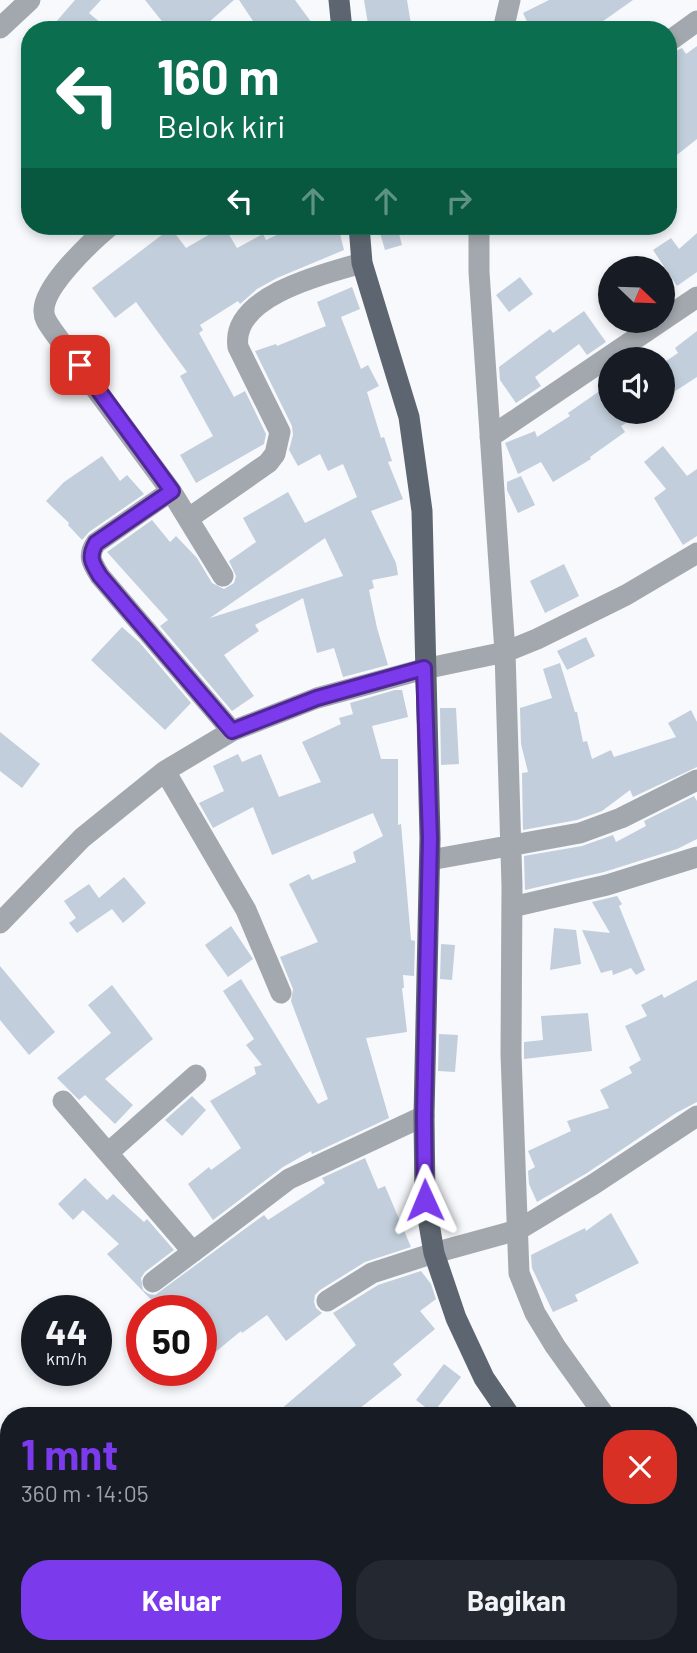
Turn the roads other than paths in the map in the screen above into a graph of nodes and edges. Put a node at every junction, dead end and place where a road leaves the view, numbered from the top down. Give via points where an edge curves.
1 (30, 0) edge
2 (339, 0) edge
3 (510, 0) edge
4 (341, 21) edge
5 (505, 21) edge
6 (697, 21) edge
7 (0, 28) edge
8 (677, 35) edge
9 (99, 235) edge
10 (360, 235) edge
11 (479, 235) edge
12 (362, 263) junction
13 (697, 297) edge
14 (676, 311) edge
15 (644, 333) edge
16 (490, 437) junction
17 (172, 491) junction
18 (189, 518) junction
19 (697, 553) edge
20 (223, 576) dead end
21 (498, 653) junction
22 (434, 667) junction
23 (232, 731) junction
24 (165, 771) junction
25 (697, 780) edge
26 (510, 847) junction
27 (697, 857) edge
28 (430, 860) junction
29 (512, 907) junction
30 (0, 923) edge
31 (281, 993) dead end
32 (196, 1075) dead end
33 (63, 1101) dead end
34 (424, 1116) junction
35 (697, 1116) edge
36 (108, 1153) junction
37 (511, 1232) junction
38 (194, 1252) junction
39 (434, 1253) junction
40 (153, 1282) dead end
41 (327, 1301) dead end
42 (504, 1407) edge
43 (599, 1407) edge

1 - 7 street
2 - 4 main road
3 - 5 street
6 - 8 street
9 - 17 street via 82,249 46,298 44,311 53,331
10 - 12 main road
11 - 16 street
12 - 18 street via 298,282 266,299 240,325 238,347 280,432 279,443 268,463
12 - 22 main road via 409,417 422,511
13 - 14 street
15 - 16 street
16 - 21 street
17 - 18 street
17 - 23 street via 96,543 91,562
18 - 20 street
19 - 21 street via 548,634
21 - 22 street
21 - 26 street
22 - 23 street via 317,698
22 - 28 main road
23 - 24 street
24 - 30 street via 82,838
24 - 31 street via 246,910
25 - 26 street via 580,833
26 - 28 street
26 - 29 street
27 - 29 street via 607,885
28 - 34 main road
29 - 37 street
32 - 36 street
33 - 36 street
34 - 38 street via 289,1179
34 - 39 main road via 425,1200
35 - 37 street
36 - 38 street
37 - 39 street
37 - 43 street via 519,1273 535,1313
38 - 40 street
39 - 41 street via 372,1273
39 - 42 main road via 456,1318 484,1378

